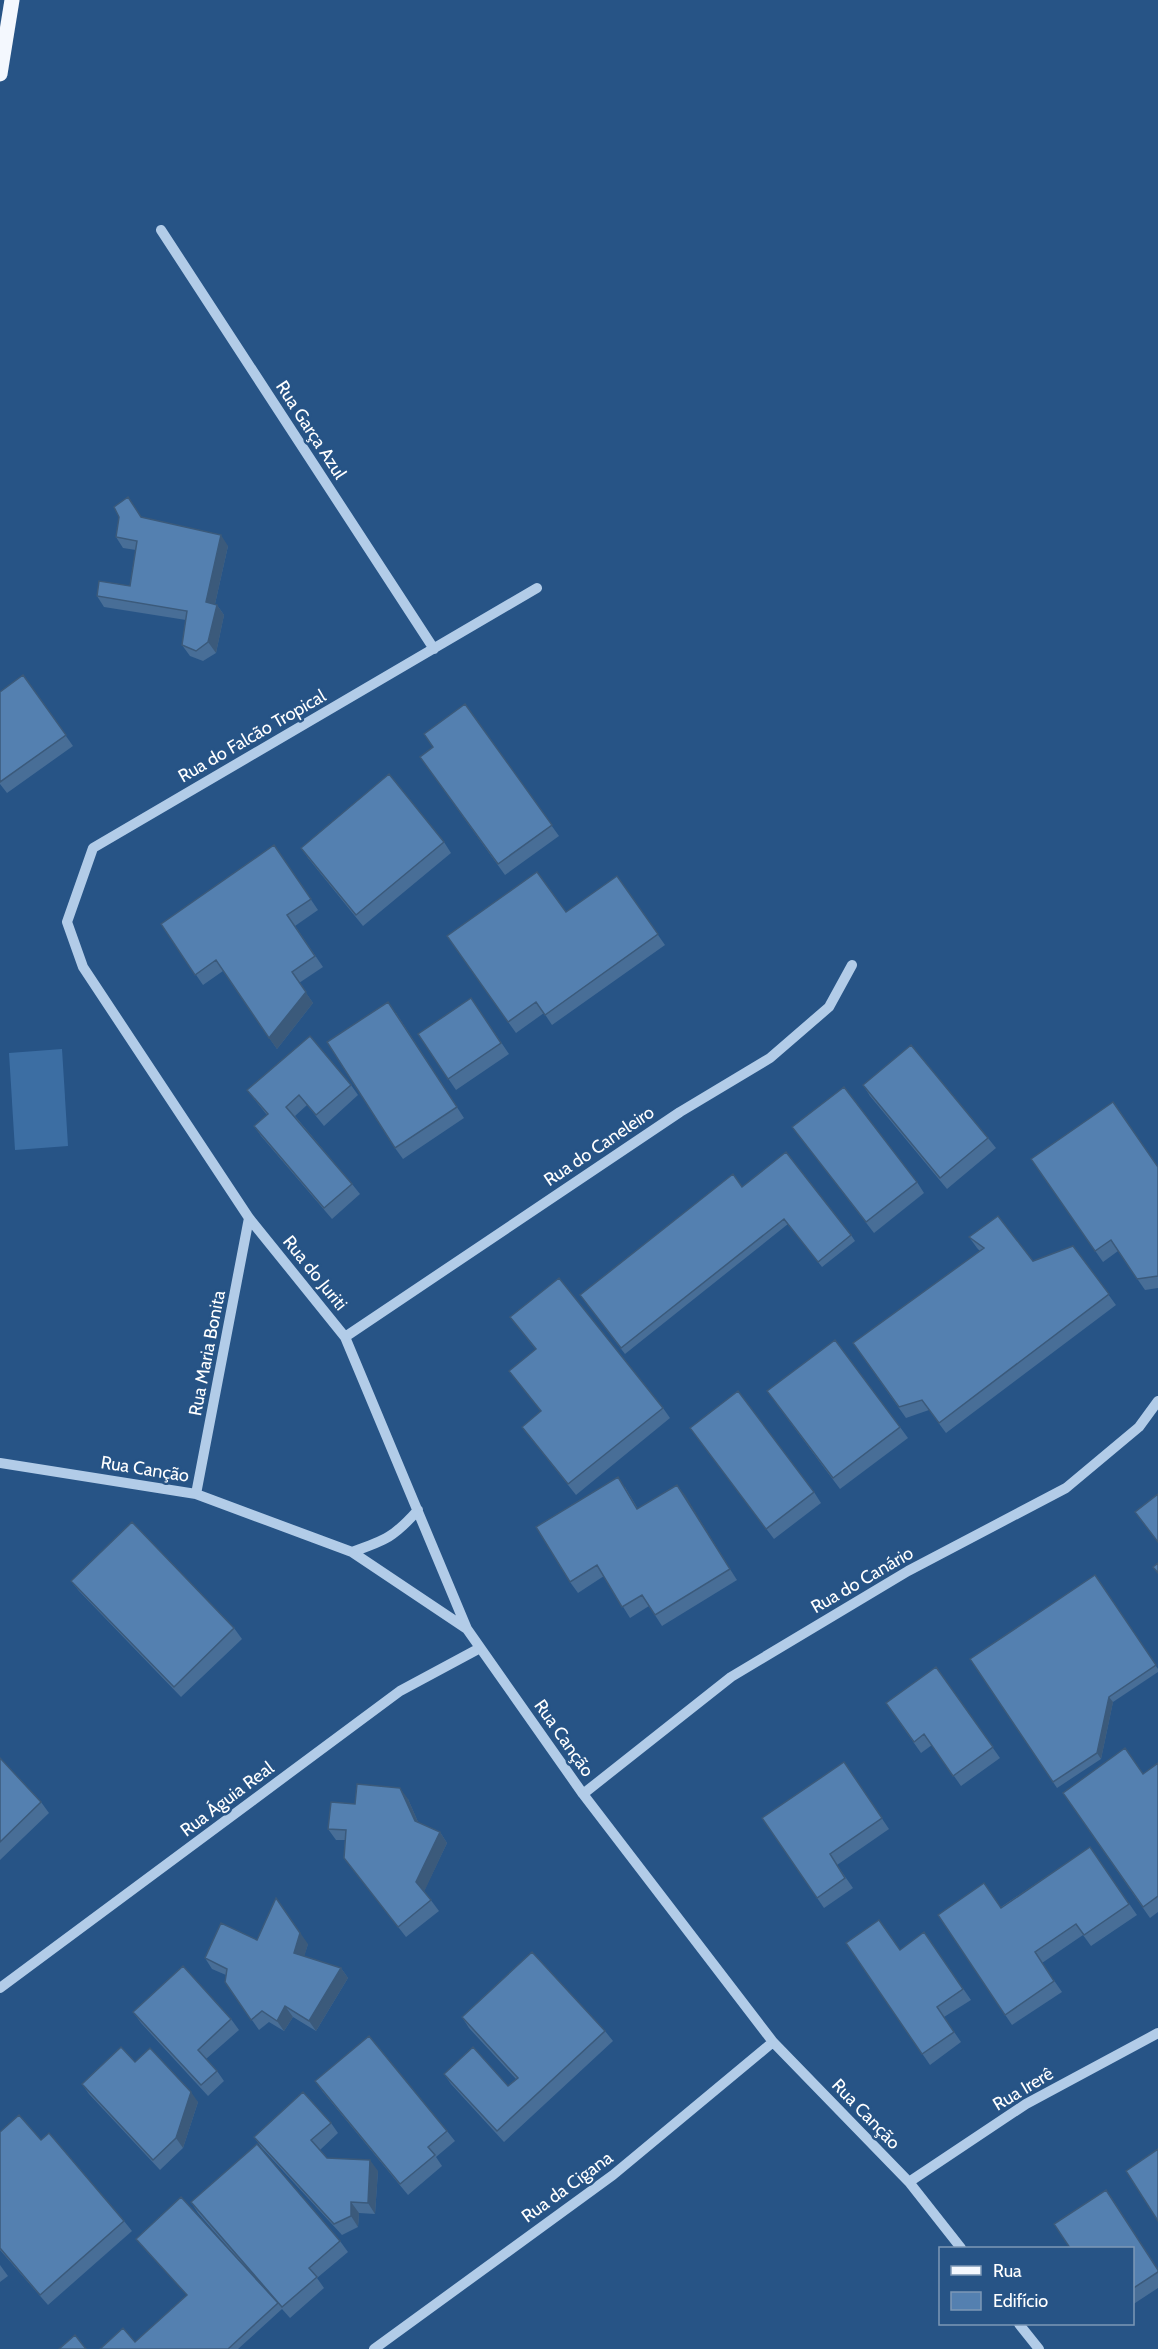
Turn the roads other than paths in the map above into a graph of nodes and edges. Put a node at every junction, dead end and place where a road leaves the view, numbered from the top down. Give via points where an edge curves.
1 (12, 0) edge
2 (0, 74) edge
3 (161, 230) dead end
4 (537, 588) dead end
5 (434, 649) junction
6 (852, 965) dead end
7 (83, 967) joint
8 (249, 1218) junction
9 (345, 1337) junction
10 (1158, 1401) edge
11 (0, 1463) edge
12 (196, 1494) junction
13 (418, 1510) junction
14 (352, 1552) junction
15 (467, 1629) junction
16 (480, 1648) junction
17 (583, 1794) junction
18 (0, 1988) edge
19 (1158, 2032) edge
20 (773, 2042) junction
21 (909, 2181) junction
22 (960, 2247) edge
23 (1020, 2325) edge
24 (374, 2349) edge
25 (1039, 2349) edge

1 - 2 main road
3 - 5 street, Rua Garça Azul
4 - 5 street, Rua do Falcão Tropical
5 - 7 street, Rua do Falcão Tropical via 93,848 67,922
6 - 9 street, Rua do Caneleiro via 829,1008 770,1058 680,1112
7 - 8 street, Rua do Juriti
8 - 9 street, Rua do Juriti
8 - 12 street, Rua Maria Bonita
9 - 13 street, Rua do Juriti
10 - 17 street, Rua do Canário via 1139,1427 1066,1488 908,1571 731,1677
11 - 12 street, Rua Canção
12 - 14 street, Rua Canção
13 - 14 street via 385,1540
13 - 15 street, Rua do Juriti
14 - 15 street, Rua Canção
15 - 16 street, Rua Canção
16 - 17 street, Rua Canção
16 - 18 street, Rua Águia Real via 400,1691
17 - 20 street, Rua Canção
19 - 21 street, Rua Irerê via 1026,2104
20 - 21 street, Rua Canção
20 - 24 street, Rua da Cigana via 613,2175
21 - 22 street, Rua Canção
23 - 25 street

